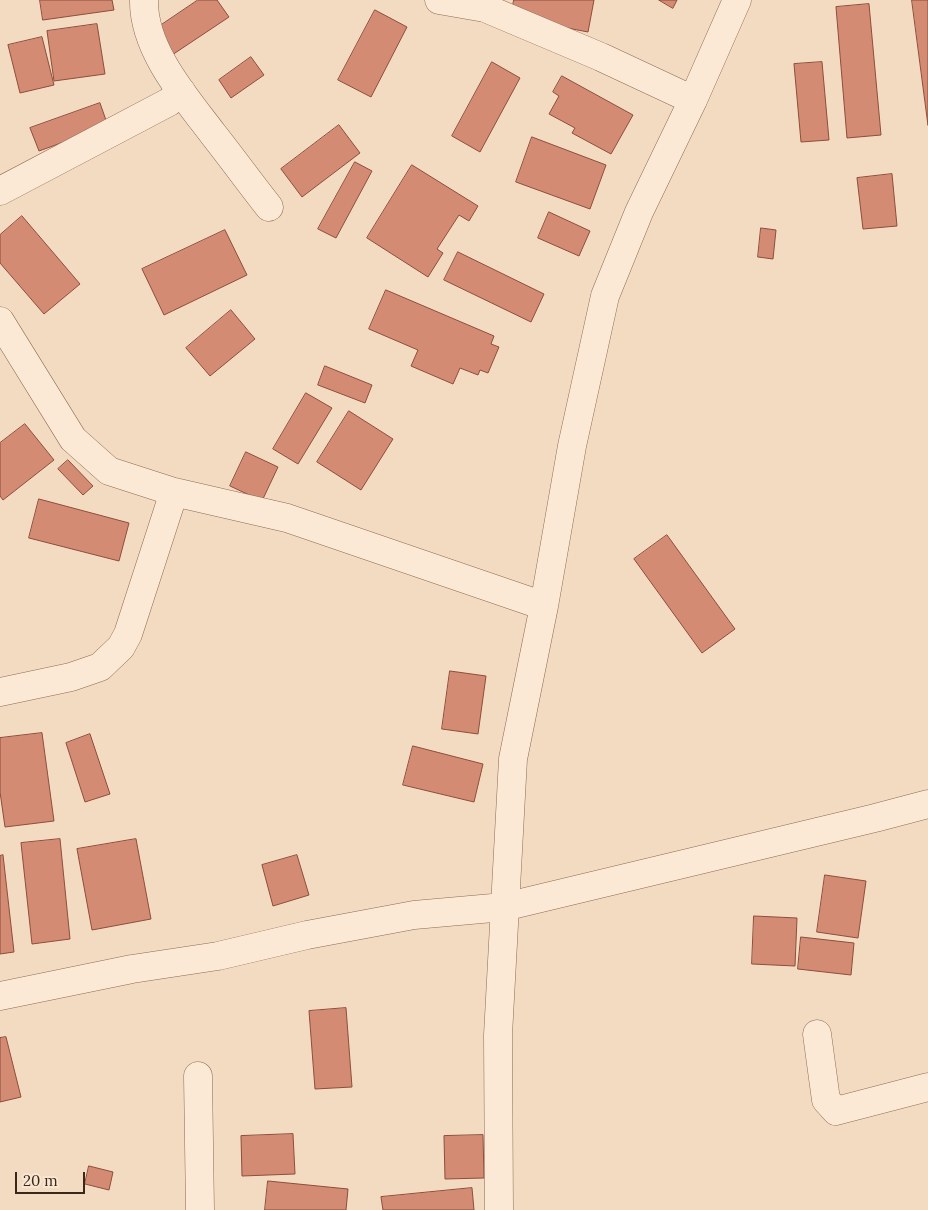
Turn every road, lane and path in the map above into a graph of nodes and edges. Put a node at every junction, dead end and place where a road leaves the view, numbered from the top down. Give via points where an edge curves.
1 (144, 0) edge
2 (439, 0) edge
3 (737, 0) edge
4 (181, 91) junction
5 (693, 100) junction
6 (0, 191) edge
7 (269, 207) dead end
8 (0, 321) edge
9 (174, 492) junction
10 (544, 606) junction
11 (0, 692) edge
12 (928, 804) edge
13 (504, 907) junction
14 (0, 996) edge
15 (817, 1034) dead end
16 (198, 1076) dead end
17 (928, 1087) edge
18 (200, 1210) edge
19 (499, 1210) edge

1 - 4 street via 149,34
2 - 5 street via 485,8
3 - 5 street
4 - 6 street via 169,102
4 - 7 street
5 - 10 street via 639,212 605,296 572,446
8 - 9 street via 73,439 109,471
9 - 10 street via 287,518
9 - 11 street via 121,647 100,667 71,677
10 - 13 street via 513,759
12 - 13 street
13 - 14 street via 414,915 218,956 132,969
13 - 19 street via 498,1035
15 - 17 street via 826,1100 836,1111
16 - 18 street

